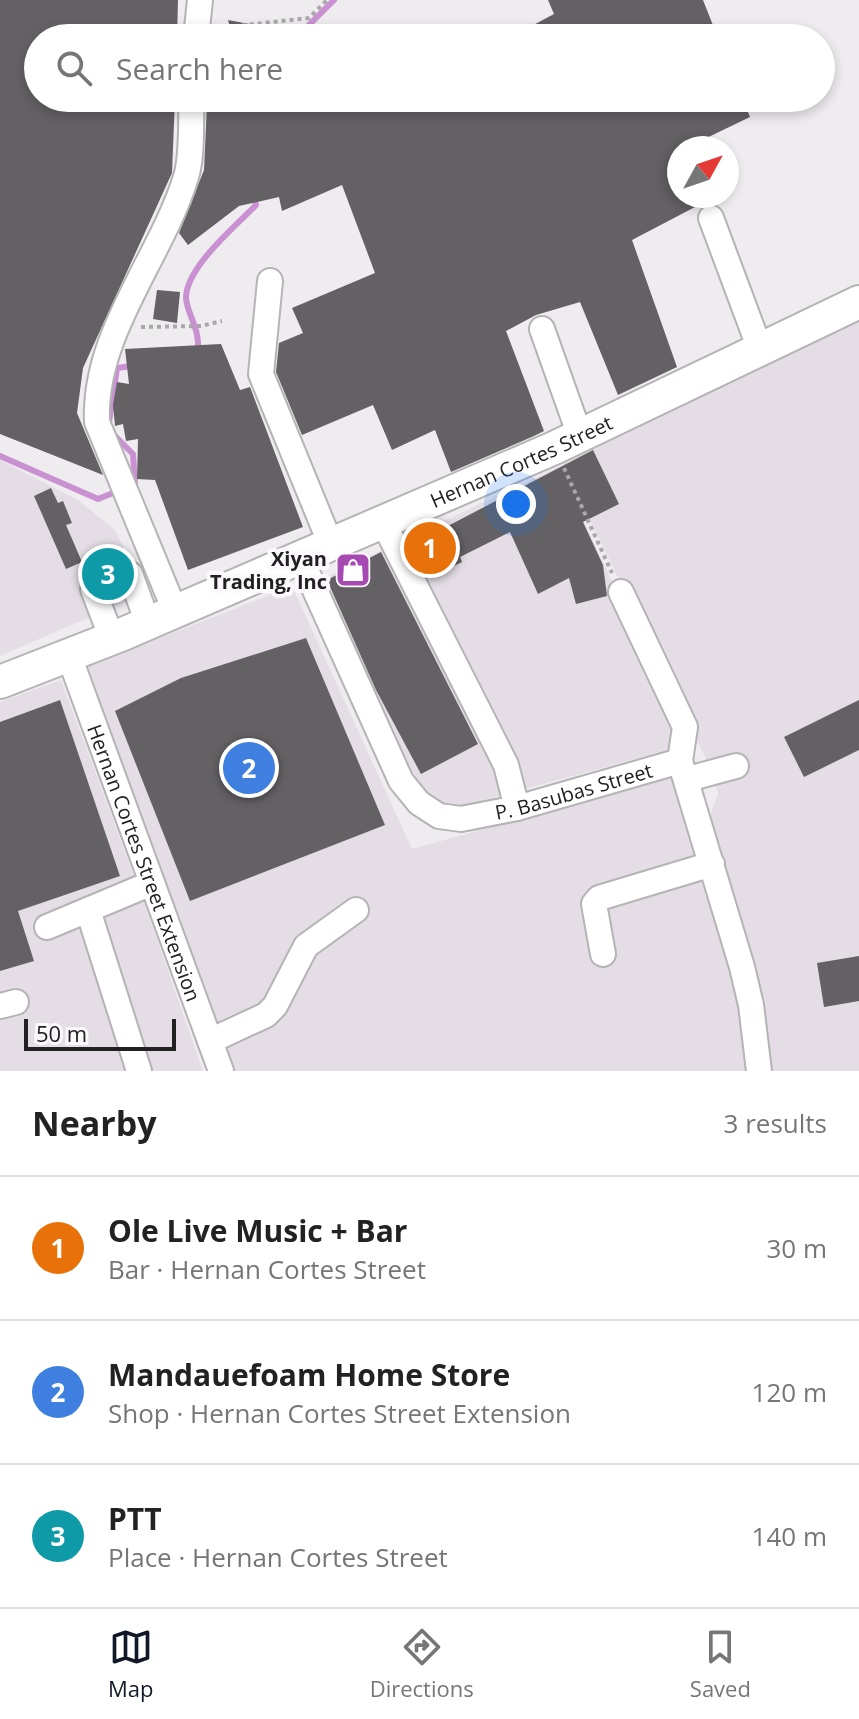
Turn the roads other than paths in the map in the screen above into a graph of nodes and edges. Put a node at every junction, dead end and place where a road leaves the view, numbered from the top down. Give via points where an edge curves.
1 (200, 0) edge
2 (197, 24) edge
3 (191, 112) edge
4 (711, 218) dead end
5 (270, 281) dead end
6 (859, 302) edge
7 (542, 329) dead end
8 (761, 352) junction
9 (567, 442) junction
10 (383, 522) junction
11 (331, 545) junction
12 (301, 559) junction
13 (125, 571) dead end
14 (94, 583) dead end
15 (621, 592) road end
16 (162, 617) junction
17 (112, 639) junction
18 (69, 656) junction
19 (0, 682) edge
20 (736, 766) dead end
21 (684, 770) junction
22 (517, 808) junction
23 (712, 864) junction
24 (152, 883) junction
25 (88, 910) junction
26 (356, 910) dead end
27 (47, 927) dead end
28 (603, 954) dead end
29 (210, 1041) junction
30 (139, 1071) edge
31 (221, 1071) edge
32 (759, 1071) edge

1 - 2 street
3 - 16 street via 187,175 113,340 96,395 97,422 135,515
4 - 8 street
5 - 11 street via 261,374
6 - 8 main road, Hernan Cortes Street
7 - 9 street
8 - 9 main road, Hernan Cortes Street
9 - 10 main road, Hernan Cortes Street
10 - 11 main road, Hernan Cortes Street
10 - 22 street via 506,765
11 - 12 main road, Hernan Cortes Street
12 - 16 main road, Hernan Cortes Street
12 - 22 street, P. Basubas Street via 401,781 419,803 439,816 461,819
13 - 16 street
14 - 17 street
15 - 21 street via 685,727
16 - 17 main road, Hernan Cortes Street
17 - 18 main road, Hernan Cortes Street
18 - 19 main road, Hernan Cortes Street
18 - 24 street, Hernan Cortes Street Extension
20 - 21 street, P. Basubas Street
21 - 22 street, P. Basubas Street
21 - 23 street
23 - 28 street via 599,898 594,904
23 - 32 street via 751,1005
24 - 25 street
24 - 29 street, Hernan Cortes Street Extension
25 - 27 street
25 - 30 street
26 - 29 street via 306,946 266,1015
29 - 31 street, Hernan Cortes Street Extension

